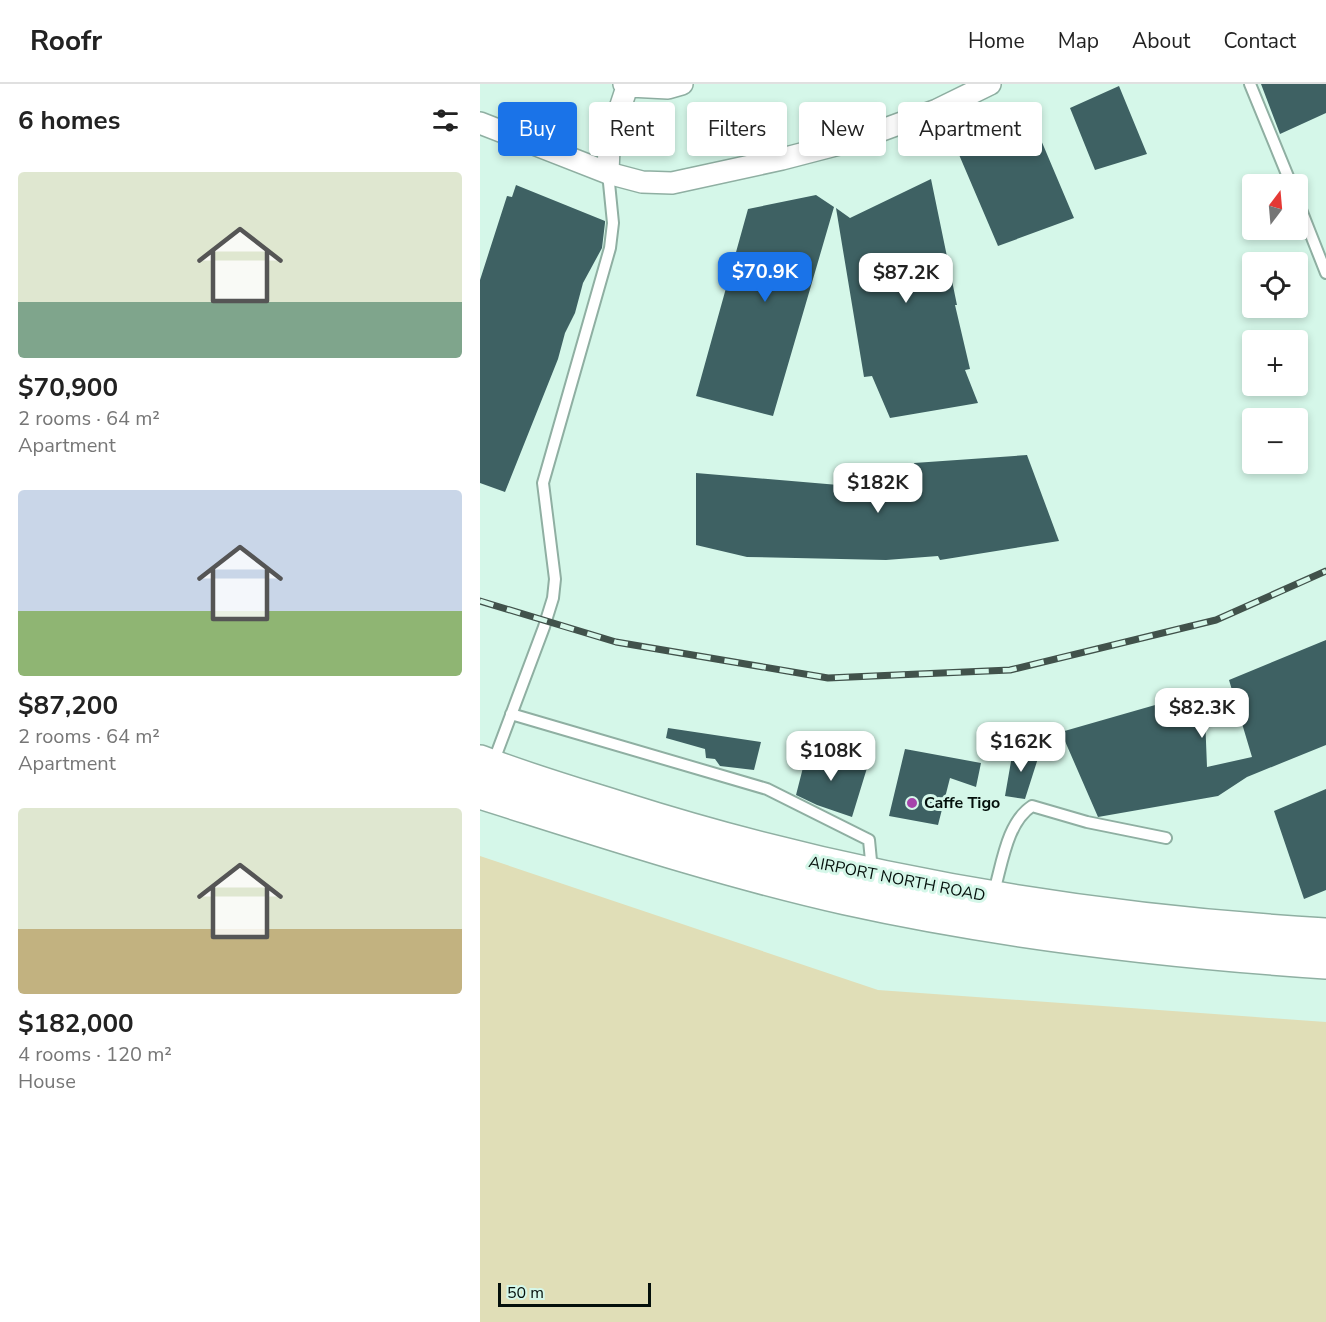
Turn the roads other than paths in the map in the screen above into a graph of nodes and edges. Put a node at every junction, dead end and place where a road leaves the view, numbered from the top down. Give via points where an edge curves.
1 (682, 84) edge
2 (990, 84) edge
3 (1250, 84) edge
4 (627, 85) edge
5 (480, 123) edge
6 (608, 173) junction
7 (1287, 174) edge
8 (1308, 227) edge
9 (1326, 273) edge
10 (511, 714) junction
11 (484, 773) edge
12 (1166, 838) dead end
13 (872, 876) junction
14 (992, 898) junction
15 (1326, 935) edge
16 (1326, 962) edge

1 - 4 street via 668,88
2 - 6 street via 937,110 855,140 771,162 672,183 642,182
3 - 7 lane
4 - 6 street via 609,147
5 - 6 street
6 - 10 lane via 613,223 610,249 543,483 555,579 553,598
8 - 9 lane
10 - 11 lane
10 - 13 lane via 767,789 869,840
11 - 13 main road, AIRPORT NORTH ROAD via 802,861
11 - 16 main road, AIRPORT NORTH ROAD via 680,855 846,898 1115,943
12 - 14 lane via 1032,806 1021,813 1013,827
13 - 14 main road, AIRPORT NORTH ROAD
14 - 15 main road, AIRPORT NORTH ROAD via 1058,909

